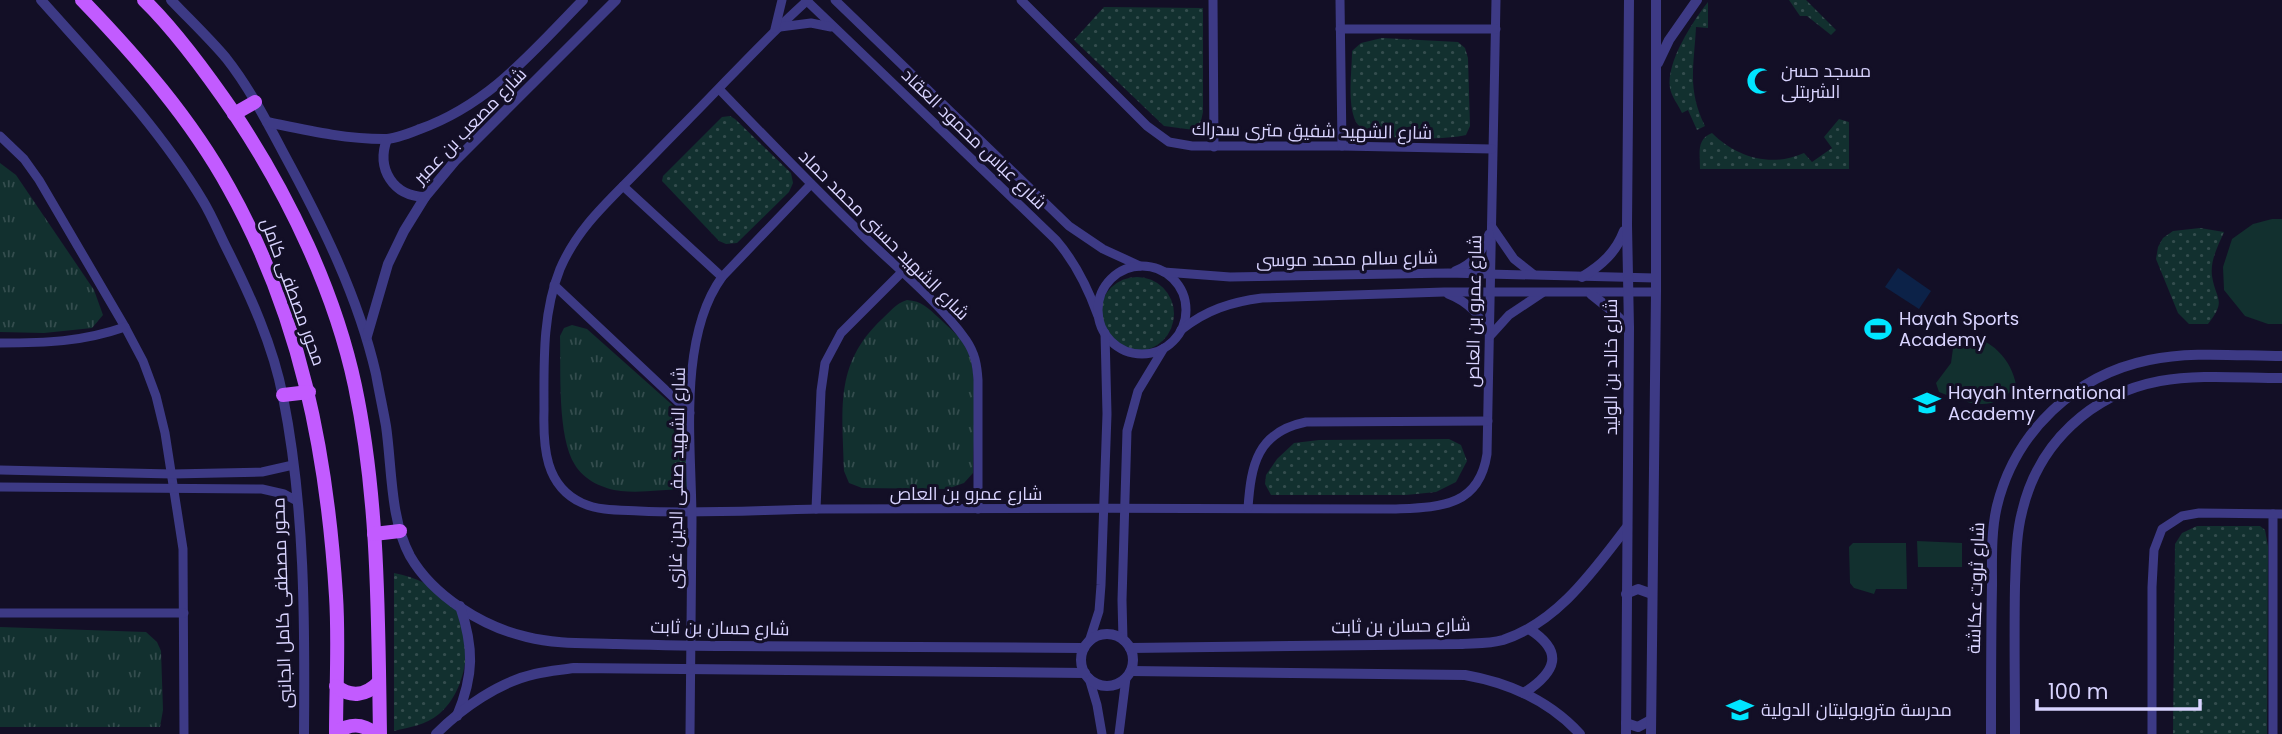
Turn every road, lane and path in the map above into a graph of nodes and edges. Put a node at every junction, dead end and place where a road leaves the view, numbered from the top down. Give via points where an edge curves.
1 (41, 0) edge
2 (82, 0) edge
3 (144, 0) edge
4 (171, 0) edge
5 (583, 0) edge
6 (616, 0) edge
7 (782, 0) edge
8 (807, 0) edge
9 (835, 0) edge
10 (844, 0) edge
11 (1021, 0) edge
12 (1213, 0) edge
13 (1340, 0) edge
14 (1496, 0) edge
15 (1629, 0) edge
16 (1656, 0) edge
17 (1697, 0) edge
18 (846, 12) junction
19 (835, 28) junction
20 (775, 29) junction
21 (1340, 29) junction
22 (1496, 29) junction
23 (1655, 69) junction
24 (719, 89) junction
25 (255, 102) junction
26 (234, 114) junction
27 (267, 122) junction
28 (0, 136) edge
29 (387, 139) junction
30 (1342, 146) junction
31 (1214, 147) junction
32 (1492, 149) junction
33 (811, 184) junction
34 (623, 186) junction
35 (425, 197) junction
36 (1626, 225) junction
37 (1492, 226) junction
38 (1140, 266) junction
39 (902, 272) junction
40 (1164, 272) junction
41 (1448, 273) junction
42 (1491, 274) junction
43 (1534, 275) junction
44 (722, 277) junction
45 (1582, 277) junction
46 (1628, 278) junction
47 (1655, 278) junction
48 (554, 285) junction
49 (1444, 292) junction
50 (1490, 292) junction
51 (1656, 292) junction
52 (1544, 293) junction
53 (1628, 293) junction
54 (1591, 294) junction
55 (1098, 316) junction
56 (125, 327) junction
57 (1629, 328) junction
58 (1181, 330) junction
59 (1105, 333) junction
60 (367, 336) junction
61 (1490, 336) junction
62 (0, 343) edge
63 (1164, 348) junction
64 (2239, 356) junction
65 (2255, 356) junction
66 (2282, 356) edge
67 (2282, 377) edge
68 (2238, 378) junction
69 (2257, 378) junction
70 (309, 392) junction
71 (283, 396) junction
72 (690, 413) junction
73 (1488, 421) junction
74 (293, 465) junction
75 (0, 470) edge
76 (172, 474) junction
77 (0, 487) edge
78 (174, 487) junction
79 (297, 501) junction
80 (1248, 508) junction
81 (817, 509) junction
82 (978, 509) junction
83 (1103, 509) junction
84 (1125, 509) junction
85 (692, 513) junction
86 (2277, 514) edge
87 (1626, 527) junction
88 (400, 531) junction
89 (374, 534) junction
90 (1626, 594) junction
91 (1652, 594) junction
92 (460, 606) junction
93 (0, 613) edge
94 (184, 614) junction
95 (1991, 618) junction
96 (2014, 618) junction
97 (1529, 629) junction
98 (1127, 644) junction
99 (1087, 645) junction
100 (691, 646) junction
101 (691, 668) junction
102 (1087, 675) junction
103 (1128, 675) junction
104 (379, 682) junction
105 (336, 686) junction
106 (1524, 692) junction
107 (457, 716) junction
108 (1651, 720) junction
109 (1626, 729) edge
110 (184, 734) edge
111 (304, 734) edge
112 (336, 734) edge
113 (378, 734) edge
114 (436, 734) edge
115 (690, 734) edge
116 (1101, 734) edge
117 (1119, 734) edge
118 (1580, 734) edge
119 (1651, 734) edge
120 (1991, 734) edge
121 (2015, 734) edge
122 (2152, 734) edge
123 (2273, 734) edge

1 - 71 street, محور مصطفى كامل الجانبى via 141,114 204,202 263,329
2 - 70 main road, محور مصطفى كامل via 142,65 228,186 270,275
3 - 26 main road, محور مصطفى كامل
4 - 25 street via 227,60
5 - 29 street, شارع مصعب بن عمير via 485,96 441,121
6 - 35 street, شارع مصعب بن عمير via 455,161
7 - 20 street
8 - 19 street, شارع عباس محمود العقاد
8 - 20 street, شارع عمرو بن العاص
9 - 18 street, شارع عباس محمود العقاد
10 - 18 street
11 - 31 street, شارع الشهيد شفيق مترى سدراك via 1152,131 1180,145
12 - 31 street
13 - 21 street
14 - 22 street, شارع عمرو بن العاص
15 - 36 street, شارع خالد بن الوليد
16 - 23 street
17 - 23 street
18 - 38 street, شارع عباس محمود العقاد via 1069,226
19 - 20 street via 799,23
19 - 55 street, شارع عباس محمود العقاد via 1056,240 1071,258
20 - 24 street, شارع عمرو بن العاص
21 - 22 street
21 - 30 street
22 - 32 street, شارع عمرو بن العاص
23 - 47 street
24 - 33 street, شارع الشهيد حسنى محمد حماد
24 - 34 street, شارع عمرو بن العاص
25 - 26 main road
25 - 27 street
26 - 89 main road, محور مصطفى كامل via 287,202 339,329 364,433
27 - 29 street, شارع مصعب بن عمير via 320,134
27 - 60 street via 313,207
28 - 56 street via 39,180
29 - 35 street via 383,152 390,179 399,190
30 - 31 street, شارع الشهيد شفيق مترى سدراك
30 - 32 street, شارع الشهيد شفيق مترى سدراك
32 - 37 street, شارع عمرو بن العاص
33 - 39 street, شارع الشهيد حسنى محمد حماد
33 - 44 street, شارع الشهيد صفى الدين غازى
34 - 44 street
34 - 48 street, شارع عمرو بن العاص via 585,225
35 - 60 street, شارع مصعب بن عمير via 388,264
36 - 45 street via 1610,256
36 - 46 street, شارع خالد بن الوليد
37 - 41 street via 1482,252
37 - 42 street, شارع عمرو بن العاص
37 - 43 street via 1514,259
38 - 40 street
38 - 55 street via 1119,273 1104,288
39 - 81 street via 841,333 825,363
39 - 82 street, شارع الشهيد حسنى محمد حماد via 957,330 976,361
40 - 41 street, شارع سالم محمد موسى via 1230,277
40 - 58 street via 1175,280 1186,304
41 - 42 street, شارع سالم محمد موسى
42 - 43 street, شارع سالم محمد موسى
42 - 50 street, شارع عمرو بن العاص
43 - 45 street, شارع سالم محمد موسى
44 - 72 street, شارع الشهيد صفى الدين غازى via 710,294 701,322
45 - 46 street, شارع سالم محمد موسى
46 - 47 street, شارع سالم محمد موسى
46 - 53 street, شارع خالد بن الوليد
47 - 51 street
48 - 72 street
48 - 85 street, شارع عمرو بن العاص via 547,317 543,423 548,467 557,484 584,505
49 - 50 street, شارع سالم محمد موسى
49 - 58 street, شارع سالم محمد موسى via 1237,301
49 - 61 street via 1467,304
50 - 52 street, شارع سالم محمد موسى
50 - 61 street, شارع عمرو بن العاص
51 - 53 street, شارع سالم محمد موسى
51 - 91 street
52 - 54 street, شارع سالم محمد موسى
52 - 61 street via 1509,315
53 - 54 street, شارع سالم محمد موسى
53 - 57 street, شارع خالد بن الوليد
54 - 57 street
55 - 59 street
56 - 62 street via 76,340
56 - 76 street via 156,396
57 - 87 street, شارع خالد بن الوليد
58 - 63 street
59 - 63 street via 1131,352
59 - 83 street
60 - 88 street via 386,426
61 - 73 street, شارع عمرو بن العاص
63 - 84 street via 1138,391 1129,418
64 - 65 street, شارع ثروت عكاشة
64 - 68 street
64 - 95 street, شارع ثروت عكاشة via 2173,357 2126,365 2081,386 2045,417 2016,457 1997,504
65 - 66 street, شارع ثروت عكاشة
65 - 69 street
67 - 69 street
68 - 69 street
68 - 96 street via 2174,379 2115,394 2061,436 2030,486 2022,511
70 - 71 main road
70 - 105 main road, محور مصطفى كامل via 329,518 336,598
71 - 74 street, محور مصطفى كامل الجانبى
72 - 85 street, شارع الشهيد صفى الدين غازى
73 - 80 street via 1293,424 1262,449 1250,475
73 - 80 street, شارع عمرو بن العاص via 1484,471 1464,496 1446,505
74 - 76 street via 262,472
74 - 79 street, محور مصطفى كامل الجانبى
75 - 76 street
76 - 78 street
77 - 78 street
78 - 79 street via 262,489
78 - 94 street via 183,549
79 - 111 street, محور مصطفى كامل الجانبى via 305,633
80 - 84 street, شارع عمرو بن العاص
81 - 82 street, شارع عمرو بن العاص
81 - 85 street, شارع عمرو بن العاص
82 - 83 street, شارع عمرو بن العاص
83 - 84 street, شارع عمرو بن العاص
83 - 99 street via 1100,599
84 - 98 street
85 - 100 street, شارع الشهيد صفى الدين غازى
86 - 122 street via 2199,513 2182,516 2162,529 2154,551 2152,587
86 - 123 street
87 - 90 street, شارع خالد بن الوليد
87 - 97 street, شارع حسان بن ثابت via 1577,590
88 - 89 main road
88 - 92 street, شارع حسان بن ثابت via 423,575
89 - 104 main road, محور مصطفى كامل
90 - 91 street via 1638,589
90 - 109 street, شارع خالد بن الوليد
91 - 108 street
92 - 100 street, شارع حسان بن ثابت via 503,629 550,641
92 - 107 street via 468,628 471,673
93 - 94 street
94 - 110 street
95 - 96 street
95 - 120 street, شارع ثروت عكاشة
96 - 121 street
97 - 98 street, شارع حسان بن ثابت via 1483,643
97 - 106 street via 1545,640 1552,653 1551,668
98 - 99 street via 1104,635
98 - 103 street via 1133,664
99 - 100 street, شارع حسان بن ثابت
99 - 102 street via 1082,665
100 - 101 street, شارع الشهيد صفى الدين غازى
101 - 102 street
101 - 107 street via 574,668 534,674 487,695
101 - 115 street, شارع الشهيد صفى الدين غازى
102 - 103 street via 1108,686
102 - 116 street
103 - 106 street via 1465,675
103 - 117 street
104 - 105 main road via 359,695
104 - 113 main road, محور مصطفى كامل
105 - 112 main road, محور مصطفى كامل
106 - 118 street via 1566,718
107 - 114 street
108 - 109 street
108 - 119 street
112 - 113 main road via 360,725

